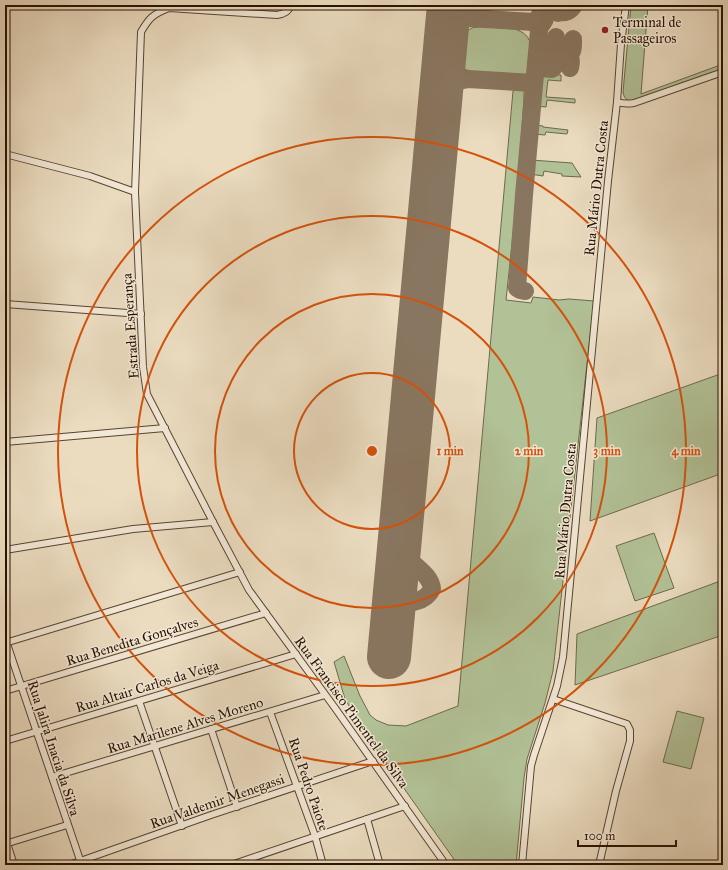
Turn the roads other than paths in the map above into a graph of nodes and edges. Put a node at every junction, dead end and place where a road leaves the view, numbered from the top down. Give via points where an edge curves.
1 (291, 5) edge
2 (626, 5) edge
3 (723, 72) edge
4 (617, 102) junction
5 (5, 154) edge
6 (135, 192) junction
7 (5, 304) edge
8 (141, 314) junction
9 (165, 428) junction
10 (5, 442) edge
11 (213, 522) junction
12 (5, 550) edge
13 (240, 572) junction
14 (266, 614) junction
15 (5, 641) edge
16 (296, 654) junction
17 (21, 686) junction
18 (5, 691) edge
19 (325, 695) junction
20 (553, 699) junction
21 (139, 701) junction
22 (270, 712) junction
23 (211, 729) junction
24 (37, 731) junction
25 (5, 741) edge
26 (154, 746) junction
27 (373, 761) junction
28 (52, 777) junction
29 (297, 786) junction
30 (405, 806) junction
31 (237, 807) junction
32 (366, 819) junction
33 (67, 825) junction
34 (182, 826) junction
35 (315, 836) junction
36 (6, 841) edge
37 (80, 863) edge
38 (14, 865) edge
39 (69, 865) edge
40 (231, 865) edge
41 (322, 865) edge
42 (380, 865) edge
43 (446, 865) edge
44 (522, 865) edge
45 (599, 865) edge

1 - 6 street, Estrada Esperança via 288,11 277,15 169,8 149,19 141,32
2 - 4 street, Rua Mário Dutra Costa
3 - 4 street via 634,103
4 - 20 street, Rua Mário Dutra Costa via 563,657
5 - 6 street via 90,176
6 - 8 street, Estrada Esperança
7 - 8 street
8 - 9 street, Estrada Esperança via 147,394
9 - 10 street
9 - 11 street, Estrada Esperança
11 - 12 street via 133,529
11 - 13 street, Estrada Esperança
13 - 14 street, Rua Francisco Pimentel da Silva
13 - 15 street
14 - 16 street, Rua Francisco Pimentel da Silva
14 - 17 street, Rua Benedita Gonçalves
15 - 17 street, Rua Jalira Inacia da Silva
16 - 19 street, Rua Francisco Pimentel da Silva
16 - 21 street, Rua Altair Carlos da Veiga
17 - 18 street, Rua Benedita Gonçalves
17 - 24 street, Rua Jalira Inacia da Silva
19 - 22 street, Rua Marilene Alves Moreno
19 - 27 street, Rua Francisco Pimentel da Silva
20 - 44 street, Rua Mário Dutra Costa via 531,766
20 - 45 street via 627,724 630,730 630,741
21 - 24 street, Rua Altair Carlos da Veiga
21 - 26 street
22 - 23 street, Rua Marilene Alves Moreno
22 - 29 street, Rua Pedro Paiote
23 - 26 street, Rua Marilene Alves Moreno
23 - 31 street
24 - 25 street, Rua Altair Carlos da Veiga
24 - 28 street, Rua Jalira Inacia da Silva
26 - 28 street, Rua Marilene Alves Moreno
26 - 34 street
27 - 29 street, Rua Valdemir Menegassi
27 - 30 street, Rua Francisco Pimentel da Silva
28 - 33 street, Rua Jalira Inacia da Silva
29 - 31 street, Rua Valdemir Menegassi
29 - 35 street, Rua Pedro Paiote
30 - 32 street
30 - 43 street, Rua Francisco Pimentel da Silva
31 - 34 street, Rua Valdemir Menegassi
32 - 35 street
32 - 42 street
33 - 36 street
33 - 37 street, Rua Jalira Inacia da Silva
34 - 37 street, Rua Valdemir Menegassi
35 - 40 street
35 - 41 street, Rua Pedro Paiote
36 - 38 street
37 - 39 street, Rua Valdemir Menegassi

